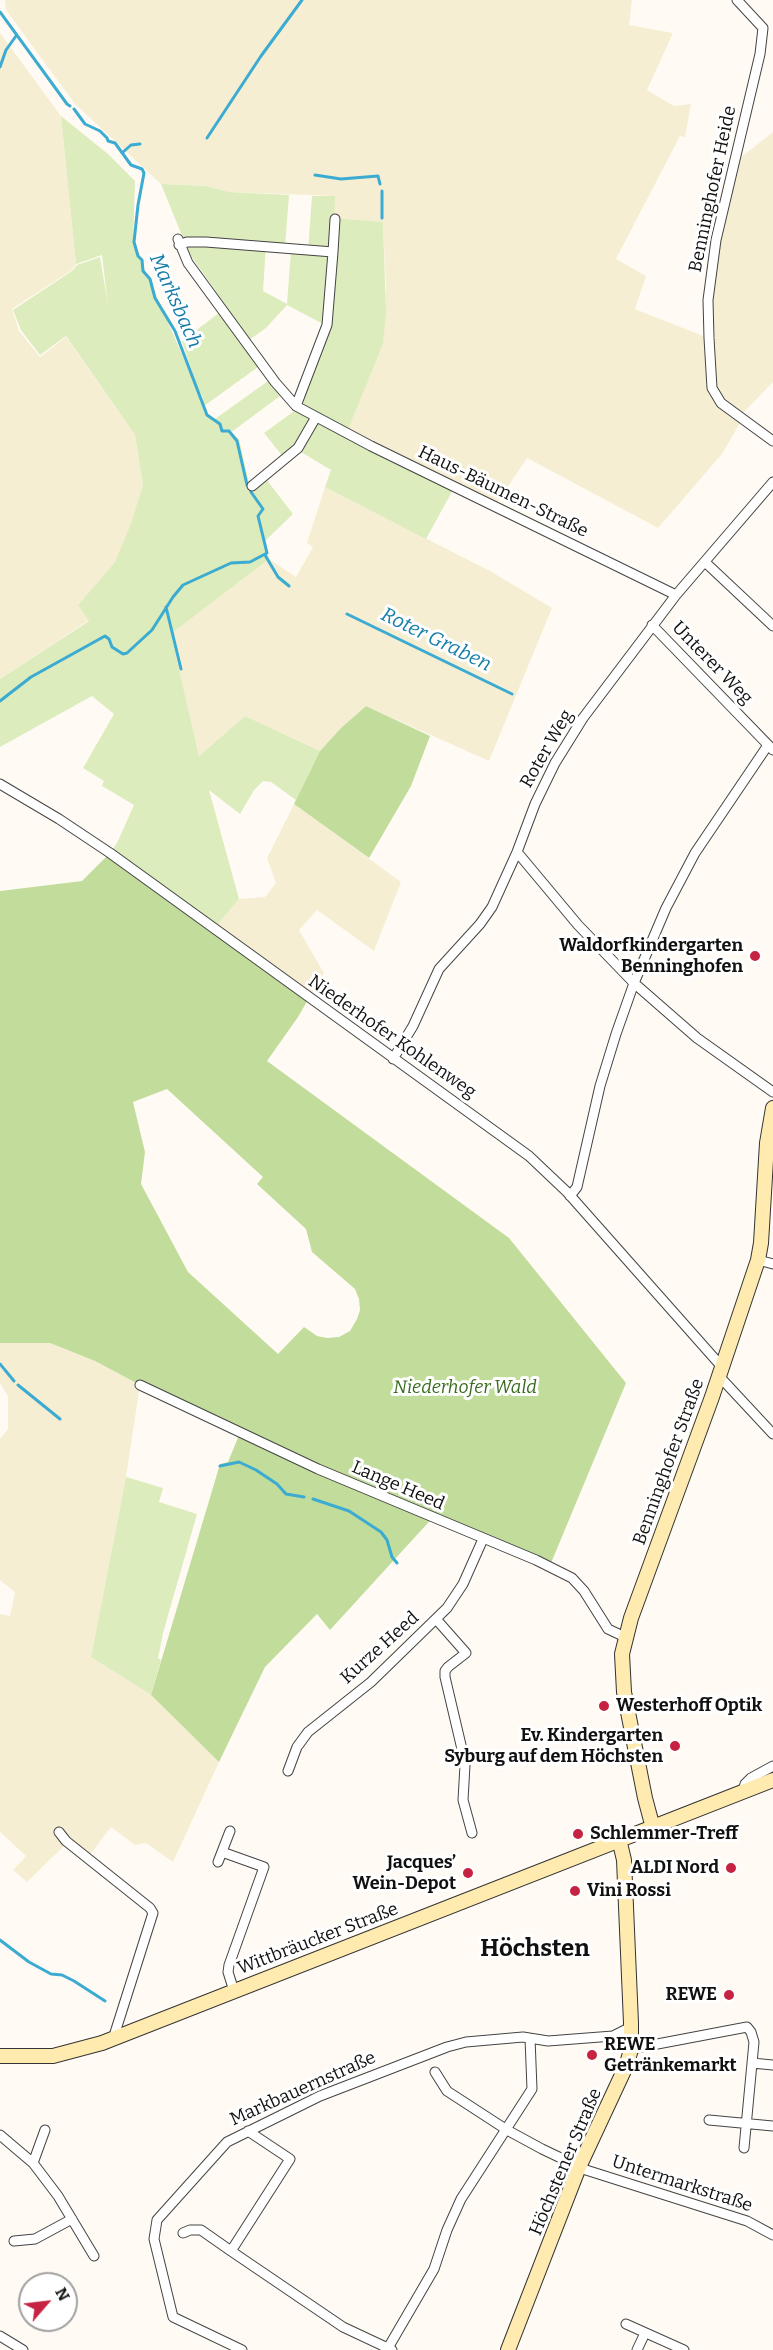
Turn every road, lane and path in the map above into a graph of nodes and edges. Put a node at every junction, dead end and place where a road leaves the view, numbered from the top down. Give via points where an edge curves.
1 (737, 0) edge
2 (773, 23) edge
3 (763, 28) junction
4 (335, 219) dead end
5 (333, 252) junction
6 (296, 406) junction
7 (316, 417) junction
8 (773, 441) edge
9 (773, 482) edge
10 (252, 486) dead end
11 (706, 563) junction
12 (676, 595) junction
13 (652, 625) junction
14 (773, 626) edge
15 (771, 748) edge
16 (0, 784) edge
17 (517, 852) junction
18 (634, 983) junction
19 (393, 1059) junction
20 (773, 1092) edge
21 (773, 1108) edge
22 (570, 1196) junction
23 (758, 1260) junction
24 (773, 1264) edge
25 (721, 1371) junction
26 (140, 1385) dead end
27 (773, 1434) edge
28 (483, 1539) junction
29 (436, 1619) junction
30 (625, 1637) junction
31 (773, 1766) edge
32 (288, 1771) dead end
33 (773, 1780) edge
34 (743, 1791) junction
35 (653, 1828) junction
36 (230, 1831) dead end
37 (59, 1832) dead end
38 (472, 1833) dead end
39 (619, 1839) junction
40 (222, 1852) junction
41 (218, 1862) dead end
42 (234, 1991) junction
43 (631, 2027) junction
44 (530, 2038) junction
45 (113, 2039) junction
46 (631, 2049) junction
47 (0, 2056) edge
48 (752, 2063) junction
49 (773, 2065) edge
50 (435, 2073) dead end
51 (709, 2120) dead end
52 (747, 2123) junction
53 (773, 2126) edge
54 (45, 2130) dead end
55 (507, 2130) junction
56 (248, 2131) junction
57 (0, 2135) edge
58 (744, 2148) dead end
59 (33, 2163) junction
60 (579, 2167) junction
61 (72, 2219) junction
62 (183, 2233) dead end
63 (773, 2235) edge
64 (14, 2241) dead end
65 (231, 2251) junction
66 (94, 2256) dead end
67 (626, 2324) dead end
68 (645, 2333) junction
69 (0, 2336) edge
70 (390, 2349) edge
71 (23, 2350) edge
72 (242, 2350) edge
73 (508, 2350) edge
74 (637, 2350) edge
75 (684, 2350) edge

1 - 3 street
2 - 3 street
3 - 8 street, Benninghofer Heide via 716,240 708,300 712,388 722,403
4 - 5 street
5 - 6 street via 327,325
5 - 6 street, Haus-Bäumen-Straße via 179,242 207,290
6 - 7 street, Haus-Bäumen-Straße
7 - 10 street via 298,448
7 - 12 street, Haus-Bäumen-Straße
9 - 11 street, Roter Weg
11 - 12 street, Roter Weg
11 - 14 street
12 - 13 street, Roter Weg
13 - 15 street, Unterer Weg
13 - 17 street, Roter Weg via 555,763
15 - 18 street via 694,853
16 - 19 street, Niederhofer Kohlenweg via 92,841
17 - 18 street via 578,925
17 - 19 street, Roter Weg via 492,907 439,969 414,1026
18 - 20 street via 697,1038
18 - 22 street via 600,1086 577,1187
19 - 22 street, Niederhofer Kohlenweg via 529,1156
21 - 23 main road, Benninghofer Straße
22 - 25 street, Niederhofer Kohlenweg
23 - 24 street
23 - 25 main road, Benninghofer Straße
25 - 27 street, Niederhofer Kohlenweg
25 - 30 main road, Benninghofer Straße
26 - 28 street, Lange Heed via 318,1469
28 - 29 street, Kurze Heed via 463,1584
28 - 30 street, Lange Heed via 572,1578 608,1629
29 - 32 street, Kurze Heed via 371,1682 308,1732
29 - 38 street via 466,1653 448,1667 445,1677 465,1765 462,1800
30 - 35 main road, Benninghofer Straße via 621,1665 624,1692
31 - 34 street, Wittbräucker Straße via 751,1778
33 - 34 main road, Wittbräucker Straße
34 - 35 main road, Wittbräucker Straße
35 - 39 main road, Wittbräucker Straße
36 - 40 street
37 - 45 street via 153,1913
39 - 42 main road, Wittbräucker Straße
39 - 43 main road, Höchstener Straße via 624,1860
40 - 41 street
40 - 42 street via 264,1867 229,1965
42 - 45 main road, Wittbräucker Straße
43 - 44 street, Markbauernstraße via 605,2037 548,2042
43 - 46 main road, Höchstener Straße
44 - 55 street via 532,2089
44 - 56 street, Markbauernstraße via 466,2042 428,2053 320,2096
45 - 47 main road, Wittbräucker Straße via 53,2056
46 - 48 street via 747,2027 754,2042
46 - 60 main road, Höchstener Straße
48 - 49 street
48 - 52 street
50 - 55 street, Untermarkstraße via 447,2091
51 - 52 street
52 - 53 street
52 - 58 street
54 - 59 street
55 - 60 street, Untermarkstraße
55 - 70 street via 461,2199 434,2269
56 - 65 street via 290,2158
56 - 72 street, Markbauernstraße via 227,2142 157,2220 154,2239 173,2317
57 - 59 street
59 - 61 street
60 - 63 street, Untermarkstraße via 747,2221
60 - 73 main road, Höchstener Straße
61 - 64 street via 35,2240
61 - 66 street
62 - 65 street via 201,2230
65 - 70 street via 343,2327
67 - 68 street
68 - 74 street
68 - 75 street
69 - 71 street

